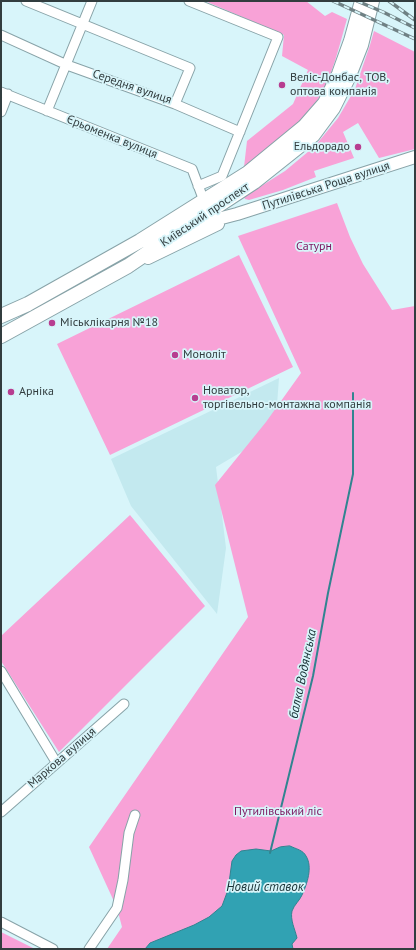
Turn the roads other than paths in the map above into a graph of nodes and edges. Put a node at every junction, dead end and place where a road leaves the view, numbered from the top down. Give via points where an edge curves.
1 (26, 1) edge
2 (92, 1) edge
3 (189, 1) edge
4 (362, 1) edge
5 (372, 1) edge
6 (82, 24) junction
7 (1, 35) edge
8 (356, 43) junction
9 (67, 65) junction
10 (4, 93) edge
11 (175, 104) junction
12 (47, 111) junction
13 (1, 112) edge
14 (240, 132) junction
15 (415, 157) edge
16 (198, 186) junction
17 (228, 198) junction
18 (204, 201) junction
19 (237, 214) junction
20 (184, 228) junction
21 (140, 241) junction
22 (120, 252) junction
23 (128, 266) junction
24 (1, 316) edge
25 (1, 336) edge
26 (1, 671) edge
27 (124, 704) dead end
28 (56, 762) junction
29 (1, 812) edge
30 (135, 815) dead end
31 (1, 922) edge
32 (53, 949) edge
33 (89, 949) edge

1 - 6 street, Середня вулиця
2 - 6 street
3 - 14 street via 278,37
4 - 8 main road
5 - 8 main road
6 - 9 street
6 - 11 street, Середня вулиця via 190,68
7 - 9 street, Середня вулиця
8 - 17 main road, Київський проспект via 348,78 333,108 313,135 254,182
8 - 18 main road, Київський проспект via 325,103 304,127 248,173
9 - 11 street, Середня вулиця
9 - 12 street
10 - 12 street, Єрьоменка вулиця
10 - 13 street
11 - 14 street
12 - 16 street, Єрьоменка вулиця via 192,169
14 - 16 street via 222,176
15 - 19 street, Путилівська Роща вулиця
16 - 18 street, Єрьоменка вулиця
17 - 19 street via 228,210 232,214
17 - 20 main road, Київський проспект
18 - 21 main road, Київський проспект
19 - 20 street
19 - 23 street via 179,244
20 - 21 street
20 - 23 main road, Київський проспект
21 - 22 main road, Київський проспект
22 - 23 main road
22 - 24 main road, Київський проспект via 28,304
23 - 25 main road, Київський проспект
26 - 28 street
27 - 28 street, Маркова вулиця
28 - 29 street, Маркова вулиця
30 - 33 street via 129,834 117,908
31 - 32 street

